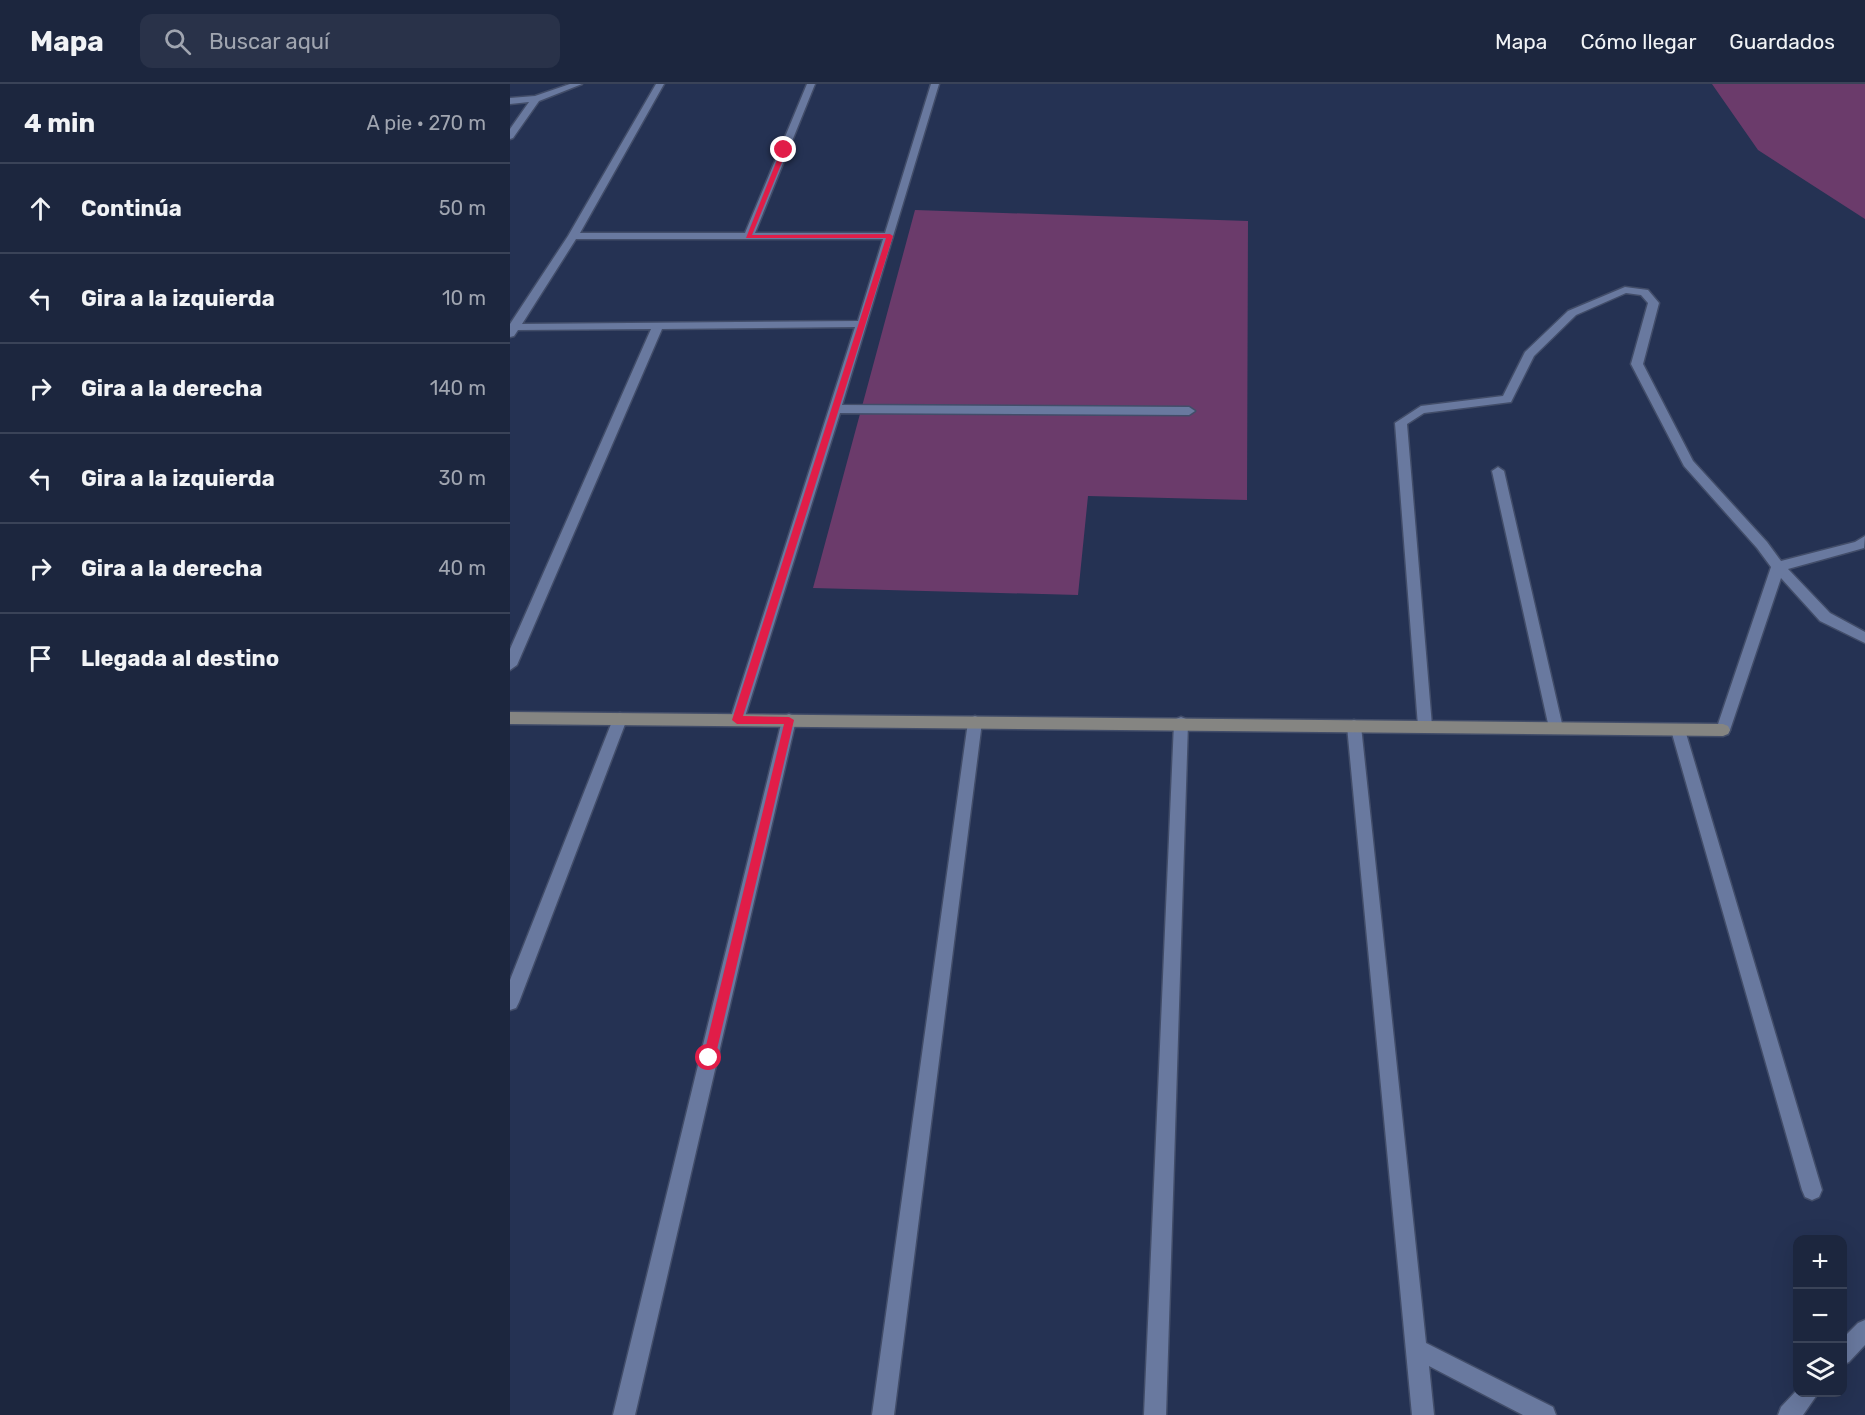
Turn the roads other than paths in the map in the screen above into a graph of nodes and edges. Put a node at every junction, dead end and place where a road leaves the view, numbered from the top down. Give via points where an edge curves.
1 (578, 84) edge
2 (660, 84) edge
3 (811, 84) edge
4 (935, 84) edge
5 (536, 99) junction
6 (510, 101) edge
7 (510, 135) edge
8 (573, 236) junction
9 (890, 236) junction
10 (748, 237) junction
11 (862, 324) junction
12 (658, 326) junction
13 (511, 329) edge
14 (835, 409) junction
15 (1189, 411) dead end
16 (1498, 471) dead end
17 (1865, 541) edge
18 (1778, 567) junction
19 (1865, 638) edge
20 (510, 665) edge
21 (510, 718) edge
22 (620, 719) junction
23 (737, 720) junction
24 (789, 720) junction
25 (975, 722) junction
26 (1181, 723) junction
27 (1354, 726) junction
28 (1425, 726) junction
29 (1556, 728) junction
30 (1678, 730) junction
31 (1723, 730) joint
32 (510, 1002) edge
33 (1812, 1190) dead end
34 (1865, 1330) edge
35 (1416, 1349) junction
36 (1847, 1350) edge
37 (1805, 1397) edge
38 (624, 1415) edge
39 (883, 1415) edge
40 (1155, 1415) edge
41 (1424, 1415) edge
42 (1545, 1415) edge
43 (1789, 1415) edge

1 - 5 street
2 - 8 street
3 - 10 street
4 - 9 street
5 - 6 street
5 - 7 street
8 - 10 street
8 - 13 street
9 - 10 street
9 - 11 street
11 - 12 street
11 - 14 street
12 - 13 street
12 - 20 street
14 - 15 street
14 - 23 street
16 - 29 street
17 - 18 street
18 - 19 street via 1825,617
18 - 28 street via 1688,463 1637,364 1654,303 1644,292 1625,290 1572,313 1529,354 1507,399 1421,410 1401,423
18 - 31 street
21 - 22 street
22 - 23 street
22 - 32 street
23 - 24 street
24 - 25 street
24 - 38 street
25 - 26 street
25 - 39 street
26 - 27 street
26 - 40 street
27 - 28 street
27 - 35 street
28 - 29 street
29 - 30 street
30 - 31 street
30 - 33 street
34 - 36 street
35 - 41 street
35 - 42 street
37 - 43 street

